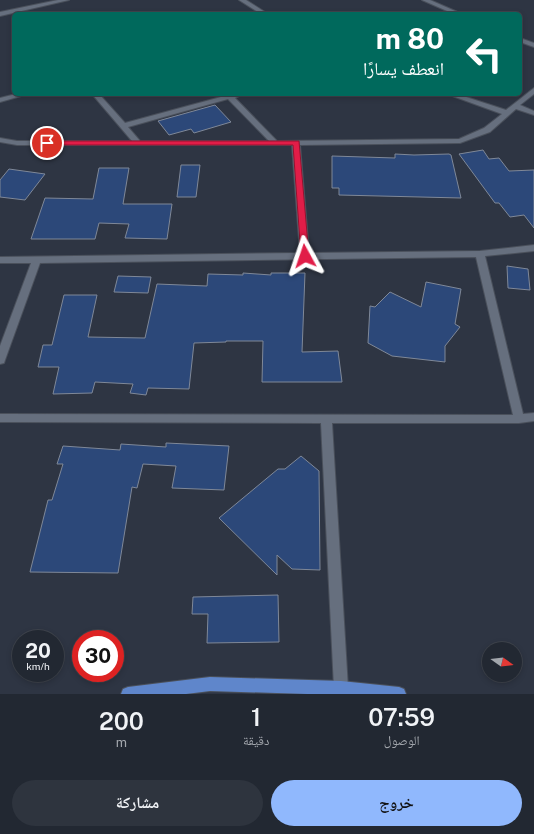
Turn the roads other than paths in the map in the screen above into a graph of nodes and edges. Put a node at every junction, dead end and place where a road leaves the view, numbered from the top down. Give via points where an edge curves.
1 (66, 0) edge
2 (242, 0) edge
3 (425, 0) edge
4 (26, 8) junction
5 (29, 12) edge
6 (262, 12) edge
7 (454, 12) edge
8 (0, 14) edge
9 (522, 41) edge
10 (534, 45) edge
11 (534, 90) edge
12 (17, 96) edge
13 (97, 96) edge
14 (233, 96) edge
15 (456, 96) edge
16 (230, 97) junction
17 (0, 100) edge
18 (515, 106) junction
19 (507, 113) junction
20 (534, 113) edge
21 (124, 126) junction
22 (0, 140) edge
23 (138, 143) junction
24 (275, 143) junction
25 (296, 143) junction
26 (534, 248) edge
27 (480, 254) junction
28 (305, 256) junction
29 (0, 260) edge
30 (36, 260) junction
31 (0, 360) edge
32 (534, 417) edge
33 (0, 418) edge
34 (326, 419) junction
35 (519, 419) junction
36 (341, 688) junction
37 (128, 694) edge
38 (399, 694) edge

1 - 4 street
2 - 6 street
3 - 7 street
4 - 5 street
4 - 8 street
9 - 10 street
11 - 18 street
12 - 17 street
13 - 21 street
14 - 16 street
15 - 19 street
16 - 21 street
16 - 24 street
18 - 19 street
18 - 20 street
19 - 25 street via 487,130 460,141
21 - 23 street
22 - 23 street via 17,143
23 - 24 street
24 - 25 street
25 - 28 street
26 - 27 street
27 - 28 street
27 - 35 street
28 - 30 street
29 - 30 street
30 - 31 street
32 - 35 street
33 - 34 street
34 - 35 street
34 - 36 street
36 - 37 main road via 210,684
36 - 38 main road

